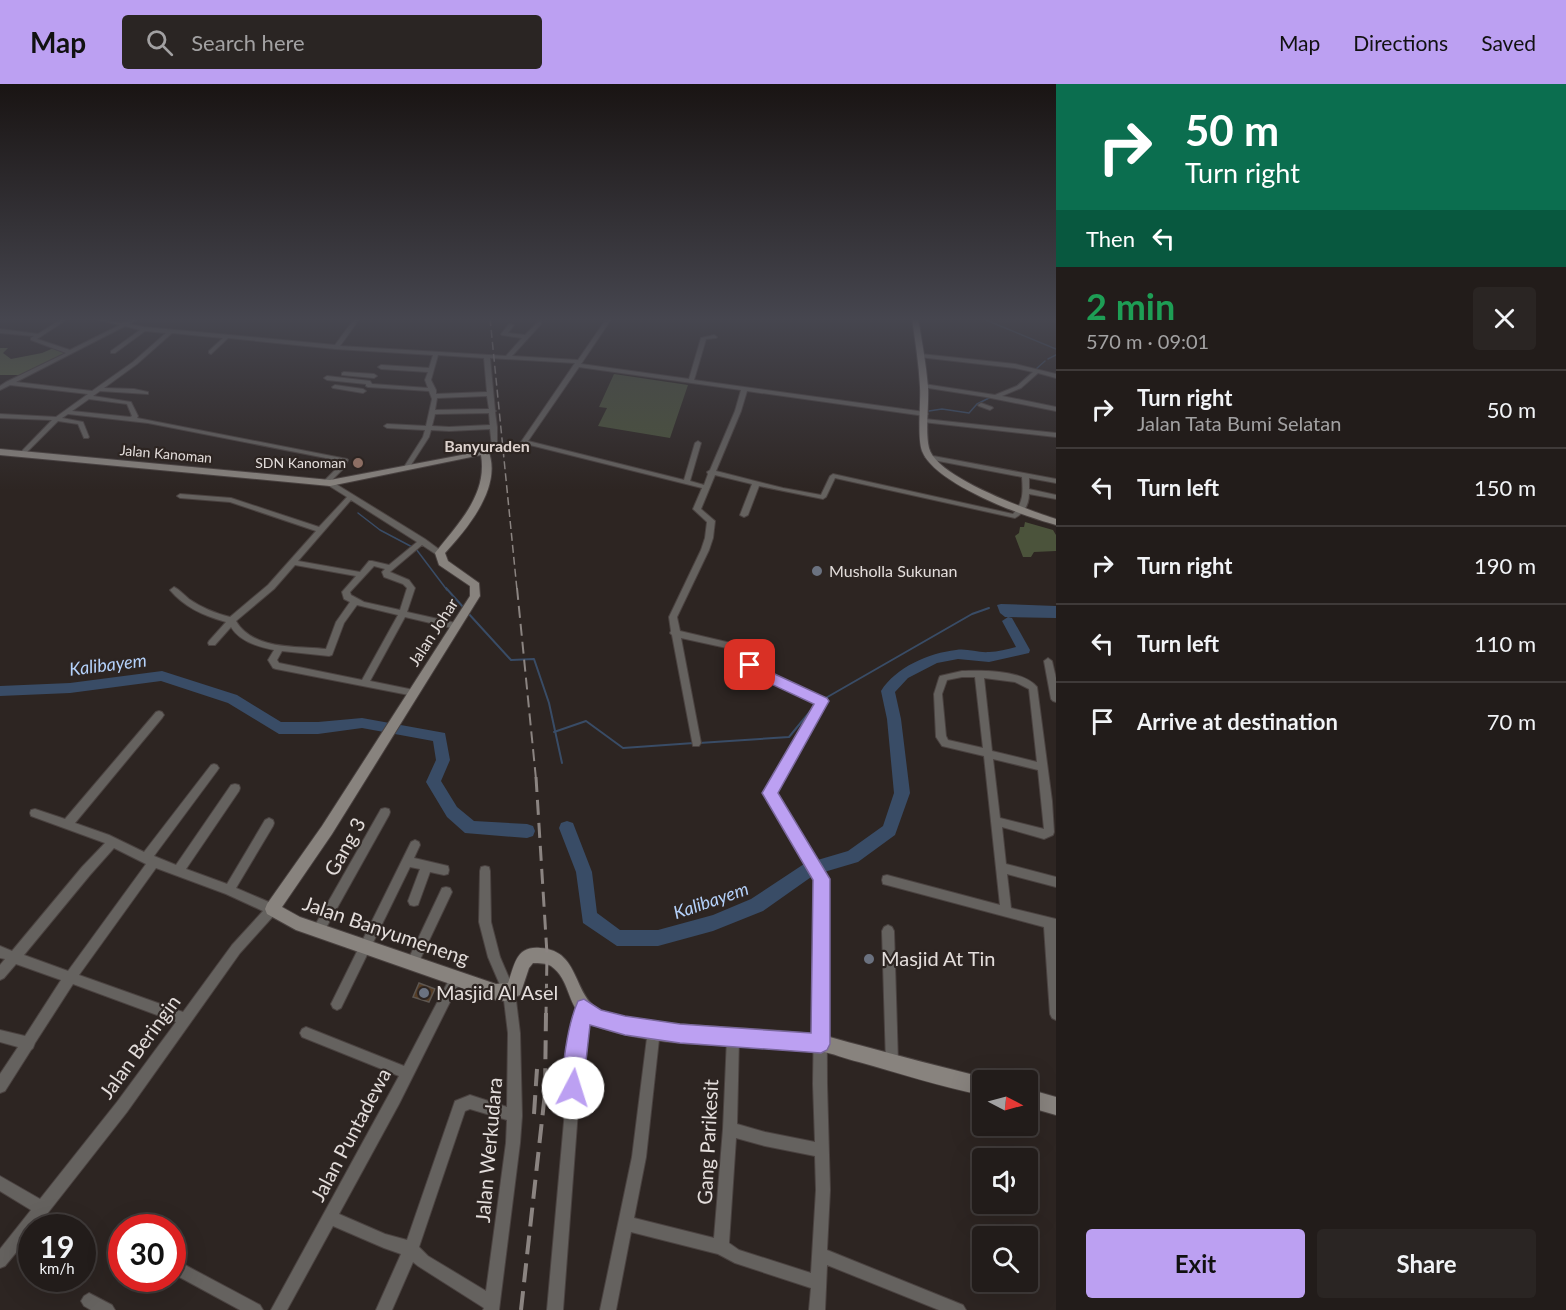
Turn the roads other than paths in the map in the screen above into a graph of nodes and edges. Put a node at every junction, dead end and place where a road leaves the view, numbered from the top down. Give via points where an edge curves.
1 (23, 375) edge
2 (118, 375) edge
3 (330, 375) edge
4 (339, 375) edge
5 (429, 375) edge
6 (490, 375) edge
7 (569, 375) edge
8 (652, 375) edge
9 (693, 375) edge
10 (923, 375) edge
11 (1030, 375) edge
12 (374, 376) dead end
13 (691, 381) junction
14 (3, 385) edge
15 (924, 386) junction
16 (335, 387) dead end
17 (98, 389) junction
18 (744, 390) junction
19 (363, 391) dead end
20 (146, 393) dead end
21 (434, 393) junction
22 (492, 394) junction
23 (90, 395) junction
24 (995, 396) junction
25 (981, 405) dead end
26 (990, 408) dead end
27 (1056, 410) edge
28 (493, 411) junction
29 (66, 412) junction
30 (431, 412) junction
31 (0, 416) edge
32 (9, 417) junction
33 (925, 417) junction
34 (133, 418) junction
35 (57, 419) junction
36 (0, 424) edge
37 (387, 426) dead end
38 (495, 427) junction
39 (428, 429) junction
40 (1056, 435) edge
41 (86, 437) dead end
42 (698, 443) dead end
43 (0, 452) edge
44 (485, 452) junction
45 (21, 455) junction
46 (928, 457) junction
47 (406, 467) junction
48 (710, 472) junction
49 (1025, 475) junction
50 (687, 481) junction
51 (1056, 481) edge
52 (328, 483) junction
53 (756, 484) junction
54 (705, 487) junction
55 (1027, 491) junction
56 (180, 496) dead end
57 (351, 496) junction
58 (1056, 497) edge
59 (1022, 510) junction
60 (744, 515) dead end
61 (1056, 522) edge
62 (320, 530) junction
63 (422, 541) junction
64 (440, 553) junction
65 (293, 562) junction
66 (390, 568) junction
67 (362, 575) junction
68 (174, 590) dead end
69 (355, 601) junction
70 (401, 612) junction
71 (231, 620) junction
72 (456, 626) junction
73 (674, 633) junction
74 (212, 643) dead end
75 (281, 647) junction
76 (1048, 661) dead end
77 (979, 674) junction
78 (365, 683) junction
79 (414, 693) junction
80 (1056, 699) edge
81 (159, 715) dead end
82 (393, 725) joint
83 (696, 743) dead end
84 (987, 753) junction
85 (1043, 766) junction
86 (214, 768) dead end
87 (235, 788) dead end
88 (385, 812) dead end
89 (35, 813) dead end
90 (995, 821) junction
91 (269, 823) dead end
92 (68, 825) junction
93 (113, 842) junction
94 (415, 845) dead end
95 (150, 860) junction
96 (407, 861) junction
97 (427, 865) junction
98 (1000, 867) junction
99 (444, 870) dead end
100 (485, 871) dead end
101 (178, 873) junction
102 (887, 880) dead end
103 (1056, 882) edge
104 (229, 890) junction
105 (446, 891) dead end
106 (414, 901) dead end
107 (272, 909) junction
108 (1006, 912) junction
109 (1053, 925) edge
110 (318, 931) junction
111 (888, 931) dead end
112 (366, 946) junction
113 (0, 952) edge
114 (14, 958) junction
115 (412, 964) junction
116 (0, 974) edge
117 (71, 976) junction
118 (456, 978) junction
119 (510, 992) junction
120 (337, 1004) dead end
121 (584, 1008) junction
122 (1056, 1014) edge
123 (184, 1019) junction
124 (654, 1029) junction
125 (306, 1033) dead end
126 (0, 1036) edge
127 (733, 1038) junction
128 (29, 1044) junction
129 (821, 1044) junction
130 (892, 1063) junction
131 (406, 1073) junction
132 (972, 1083) edge
133 (0, 1086) edge
134 (1038, 1101) edge
135 (1056, 1106) edge
136 (515, 1116) junction
137 (730, 1129) junction
138 (823, 1151) junction
139 (0, 1183) edge
140 (42, 1209) junction
141 (330, 1217) junction
142 (627, 1224) junction
143 (720, 1247) junction
144 (411, 1249) junction
145 (821, 1255) junction
146 (0, 1261) edge
147 (186, 1273) edge
148 (819, 1283) junction
149 (89, 1301) dead end
150 (491, 1307) edge
151 (107, 1310) edge
152 (255, 1310) edge
153 (279, 1310) edge
154 (384, 1310) edge
155 (555, 1310) edge
156 (608, 1310) edge
157 (817, 1310) edge
158 (958, 1310) edge

1 - 14 street
2 - 17 street
3 - 21 street
4 - 12 street
5 - 21 street
6 - 22 street
7 - 50 street via 524,442
8 - 13 street
9 - 13 street
10 - 15 street
11 - 24 street via 1019,387
13 - 18 street
14 - 23 street
15 - 24 street
15 - 33 street
16 - 19 street
17 - 20 street via 132,388
17 - 23 street
18 - 33 street
18 - 48 street
21 - 22 street
21 - 30 street
22 - 28 street
23 - 29 street
23 - 34 street via 129,403
24 - 27 street
25 - 26 street
28 - 30 street
28 - 38 street
29 - 34 street
29 - 35 street
30 - 39 street
31 - 32 street
32 - 35 street
32 - 36 street
33 - 40 street
33 - 46 street
34 - 52 street via 345,460
35 - 41 street via 81,423
35 - 45 street
37 - 39 street
38 - 39 street
38 - 44 street via 495,448
39 - 47 street via 424,442
42 - 50 street
43 - 45 street, Jalan Kanoman
44 - 47 street
44 - 64 street via 488,463 479,500
45 - 52 street, Jalan Kanoman
46 - 49 street
46 - 59 street via 960,481
47 - 52 street
48 - 53 street
48 - 54 street
49 - 51 street
49 - 55 street
50 - 54 street
52 - 57 street
53 - 59 street via 823,497 833,476 1015,516
53 - 60 street
54 - 73 street via 697,510 708,516 712,526 705,550 673,614
55 - 58 street
55 - 59 street
56 - 62 street via 235,501
57 - 62 street
57 - 63 street
59 - 61 street
62 - 65 street
63 - 64 street
63 - 66 street
64 - 72 street, Jalan Johar via 443,562 476,586 476,596
65 - 67 street
65 - 71 street via 271,587
66 - 67 street via 372,563
66 - 70 street via 387,574 411,586
67 - 69 street via 345,593
68 - 71 street via 189,605
69 - 70 street
69 - 75 street via 340,622 329,653
70 - 72 street
70 - 78 street
71 - 74 street
71 - 75 street via 246,639
72 - 79 street, Jalan Johar
73 - 83 street
73 - 129 street via 749,651 752,668 822,701 770,793 821,879
75 - 78 street via 272,660 276,666
76 - 80 street
77 - 84 street
77 - 84 street via 943,678 938,694 941,737 948,744
77 - 85 street via 1025,681 1033,687
78 - 79 street
79 - 82 street, Jalan Johar
81 - 92 street
82 - 107 street, Jalan Banyumeneng
84 - 85 street
84 - 90 street
85 - 90 street via 1048,833
86 - 95 street
87 - 101 street
88 - 110 street, Gang 3
89 - 92 street
90 - 98 street
91 - 104 street
92 - 93 street
93 - 95 street
93 - 114 street
94 - 96 street
95 - 101 street
95 - 117 street
96 - 97 street
96 - 112 street
97 - 99 street
97 - 106 street
98 - 103 street
98 - 108 street
100 - 119 street, Jalan Werkudara via 485,922 494,957
101 - 104 street
102 - 108 street
104 - 107 street
105 - 115 street
107 - 110 street, Jalan Banyumeneng
107 - 123 street, Jalan Beringin via 236,949
108 - 109 street
109 - 122 street
110 - 112 street, Jalan Banyumeneng
111 - 130 street
112 - 115 street, Jalan Banyumeneng
112 - 120 street
113 - 114 street
114 - 116 street
114 - 117 street
115 - 118 street, Jalan Banyumeneng
117 - 123 street
117 - 128 street
118 - 119 street, Jalan Banyumeneng via 496,992
118 - 131 street, Jalan Puntadewa
119 - 121 street via 518,985 530,955 547,954 560,962
119 - 136 street, Jalan Werkudara
121 - 124 street via 596,1018
121 - 155 street via 577,1044
123 - 140 street, Jalan Beringin via 122,1107
124 - 127 street
124 - 142 street
125 - 131 street
126 - 128 street
127 - 129 street
127 - 137 street, Gang Parikesit
128 - 133 street
129 - 130 street
129 - 138 street
130 - 132 street
131 - 141 street, Jalan Puntadewa
134 - 135 street
136 - 144 street via 470,1102 461,1104
136 - 150 street, Jalan Werkudara
137 - 138 street
137 - 143 street, Gang Parikesit
138 - 145 street
139 - 140 street
140 - 146 street, Jalan Beringin
141 - 144 street
141 - 153 street, Jalan Puntadewa
142 - 143 street
142 - 156 street
143 - 148 street via 735,1256
144 - 150 street
144 - 154 street
145 - 148 street
145 - 158 street
147 - 152 street
148 - 157 street
149 - 151 street

